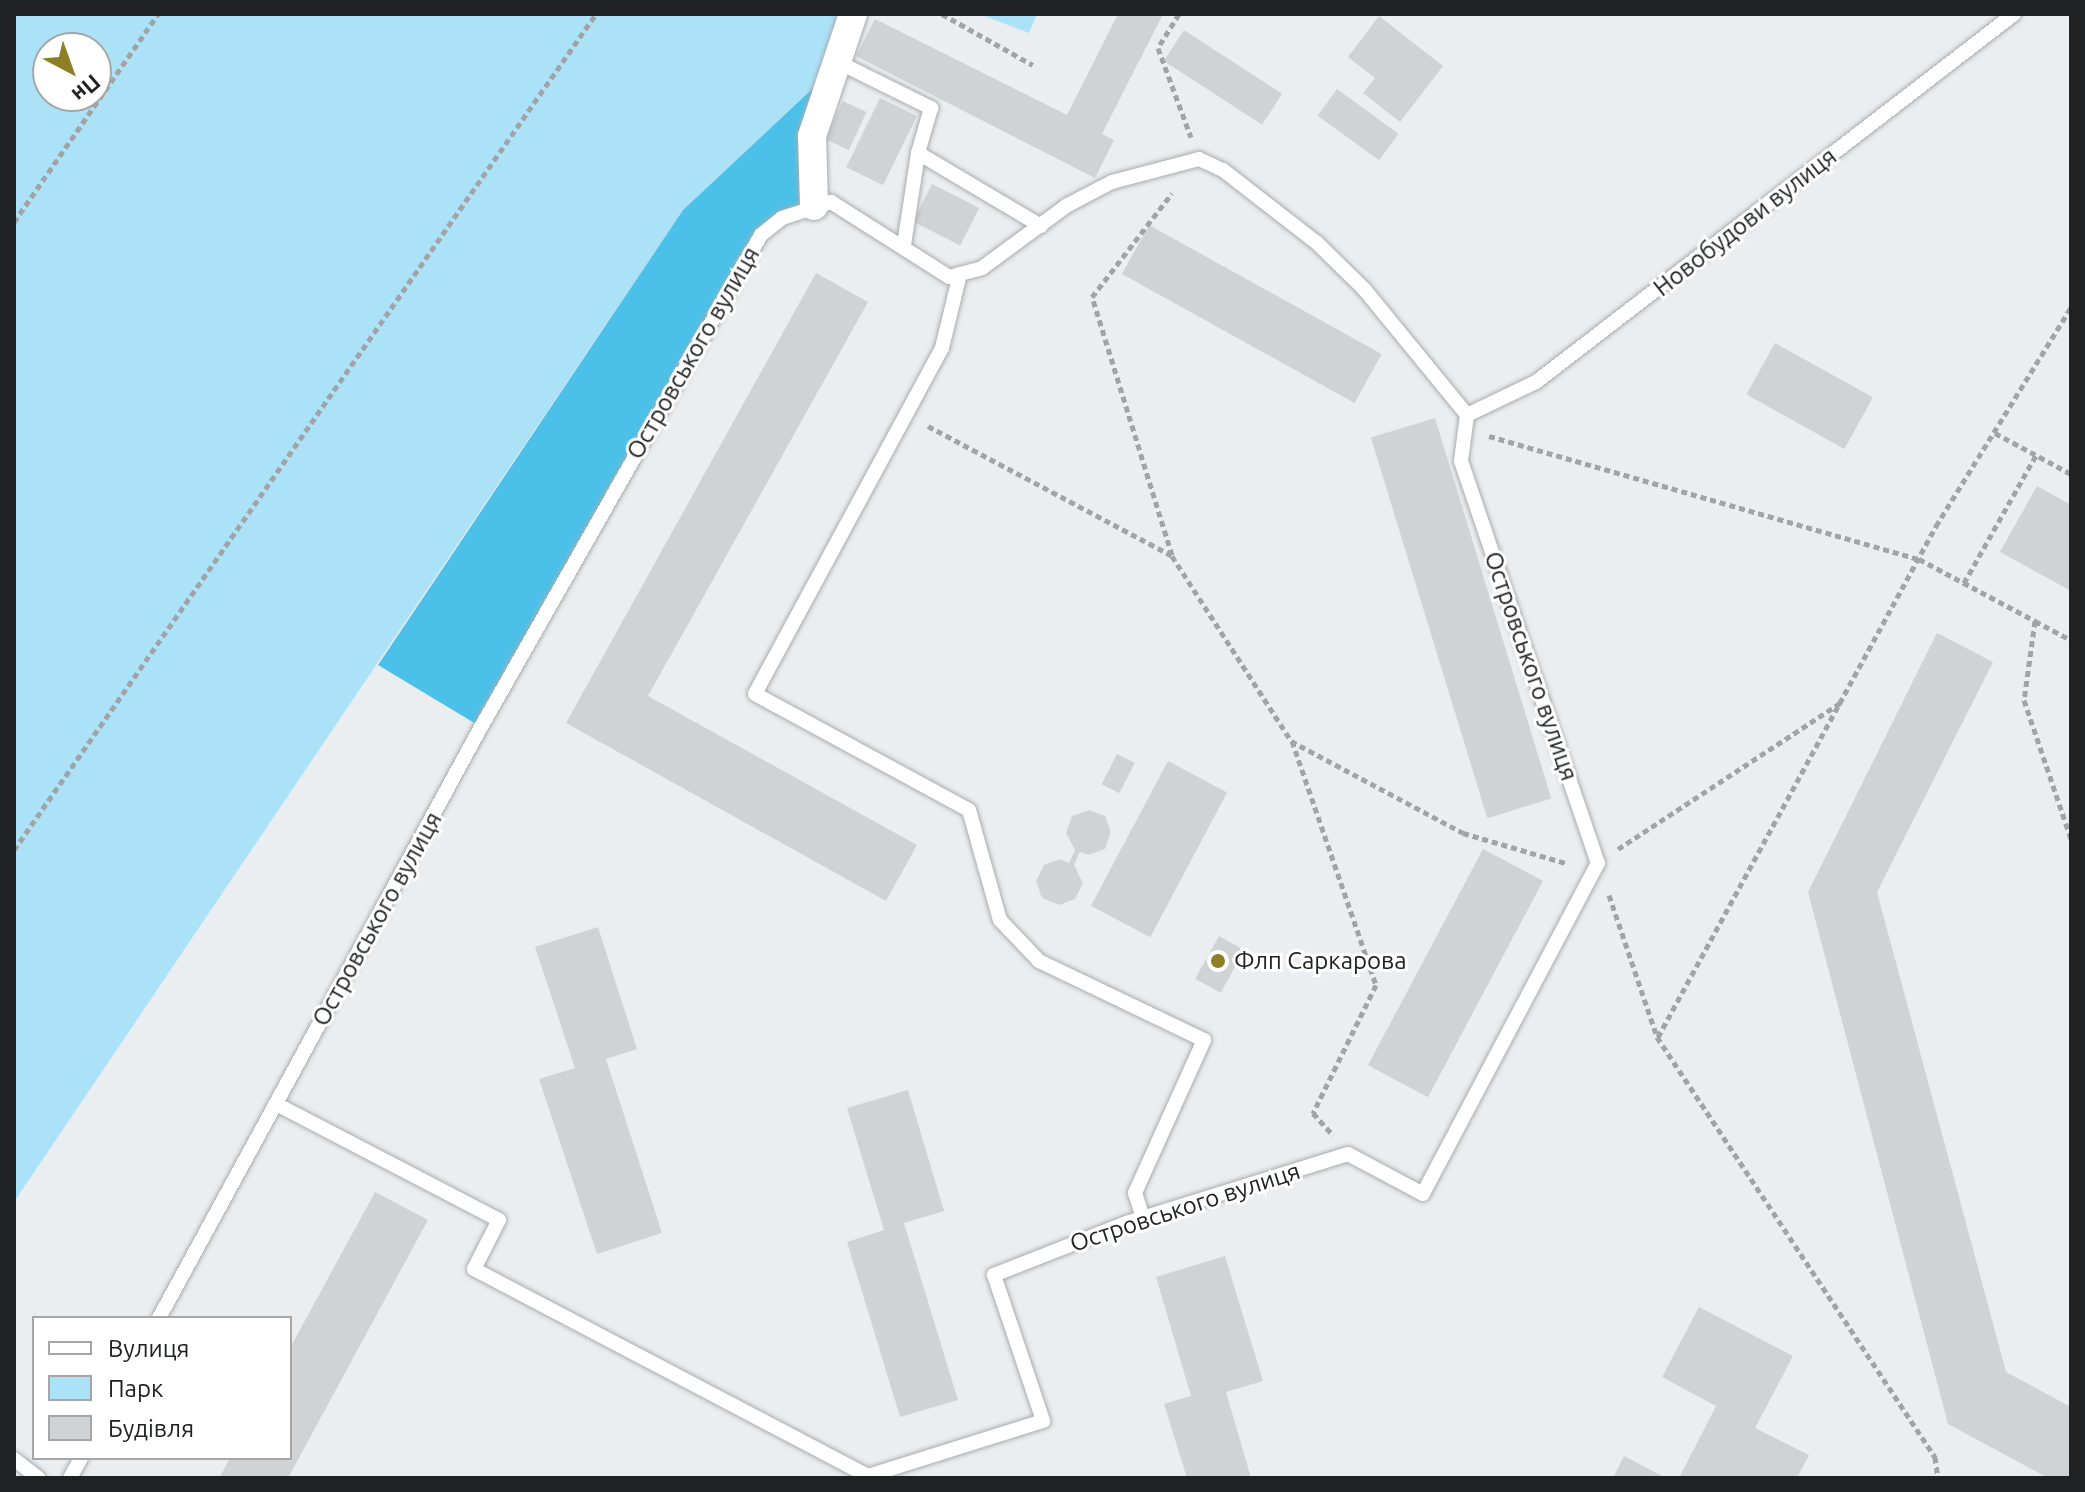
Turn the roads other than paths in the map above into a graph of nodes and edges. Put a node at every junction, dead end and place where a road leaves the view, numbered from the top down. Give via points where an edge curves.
1 (853, 14) edge
2 (2014, 14) edge
3 (840, 63) junction
4 (918, 153) junction
5 (814, 206) junction
6 (1041, 226) junction
7 (904, 245) junction
8 (960, 274) junction
9 (1466, 422) junction
10 (276, 1104) junction
11 (1143, 1218) junction
12 (160, 1316) edge
13 (14, 1459) edge
14 (80, 1460) edge
15 (38, 1478) edge
16 (70, 1478) edge

1 - 3 street
2 - 9 lane, Новобудови вулиця via 1536,382
3 - 4 lane via 931,108
3 - 5 street via 812,136
4 - 6 lane
4 - 7 lane
5 - 7 lane via 831,202
5 - 10 lane, Островського вулиця via 782,218 761,235 481,727
6 - 8 lane via 982,268
6 - 9 lane via 1112,182 1199,159 1257,195 1364,289
7 - 8 lane via 949,277
8 - 11 lane via 942,348 755,694 969,810 1000,920 1039,961 1204,1040 1135,1193
9 - 11 lane, Островського вулиця via 1461,461 1596,867 1423,1194 1348,1154
10 - 11 lane, Островського вулиця via 499,1220 474,1269 868,1476 1043,1421 994,1275
10 - 12 lane, Островського вулиця
13 - 15 lane
14 - 16 lane

